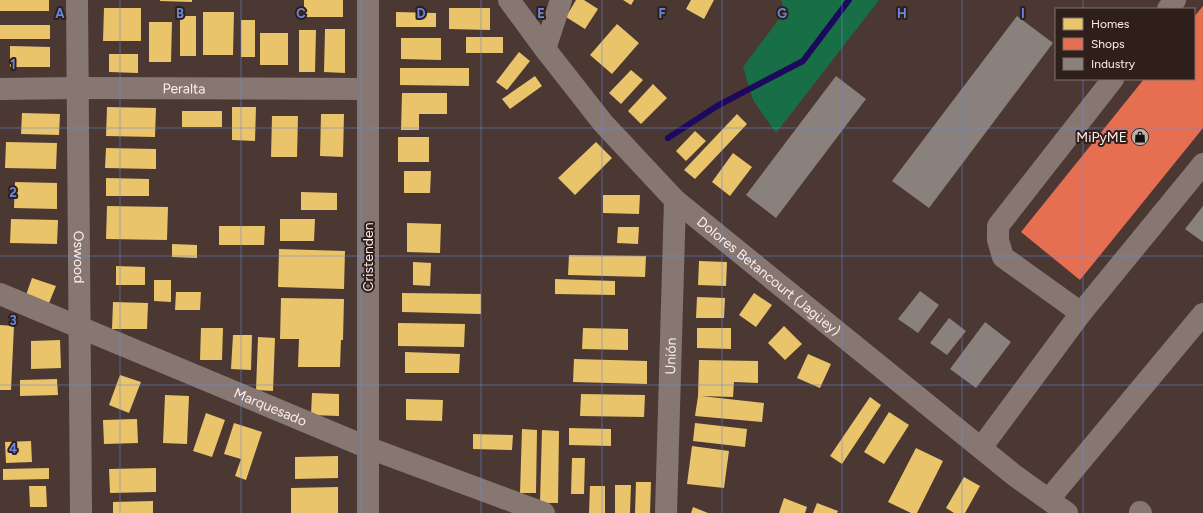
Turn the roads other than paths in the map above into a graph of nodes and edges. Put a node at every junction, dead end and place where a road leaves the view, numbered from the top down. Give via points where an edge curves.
1 (77, 0) edge
2 (368, 0) edge
3 (509, 0) edge
4 (561, 0) edge
5 (1175, 0) edge
6 (1169, 8) edge
7 (545, 49) junction
8 (1112, 80) edge
9 (77, 88) junction
10 (0, 89) edge
11 (367, 89) junction
12 (1203, 164) edge
13 (675, 200) junction
14 (0, 294) edge
15 (1081, 313) junction
16 (1203, 314) edge
17 (79, 327) junction
18 (369, 448) junction
19 (981, 448) junction
20 (1049, 499) junction
21 (81, 513) edge
22 (368, 513) edge
23 (544, 513) edge
24 (666, 513) edge
25 (1067, 513) edge

1 - 9 street, Oswood
2 - 11 street, Cristenden
3 - 7 street, Dolores Betancourt (Jagüey)
4 - 7 street
5 - 6 street
7 - 13 street, Dolores Betancourt (Jagüey) via 602,123
8 - 15 street via 998,226 1002,257
9 - 10 street, Peralta
9 - 11 street, Peralta
9 - 17 street, Oswood
11 - 18 street, Cristenden
12 - 15 street
13 - 19 street, Dolores Betancourt (Jagüey)
13 - 24 street, Unión
14 - 17 street, Marquesado
15 - 19 street
16 - 20 street
17 - 18 street, Marquesado
17 - 21 street, Oswood
18 - 22 street, Cristenden
18 - 23 street, Marquesado
19 - 20 street, Dolores Betancourt (Jagüey)
20 - 25 street, Dolores Betancourt (Jagüey)

